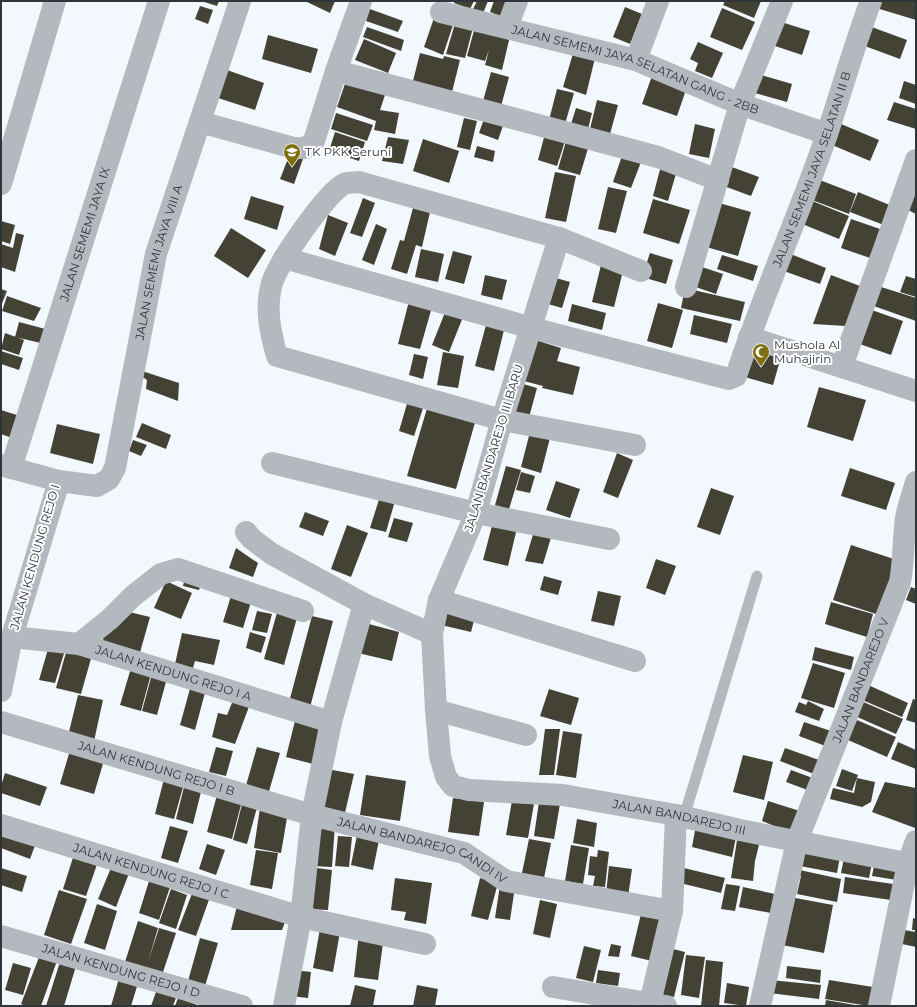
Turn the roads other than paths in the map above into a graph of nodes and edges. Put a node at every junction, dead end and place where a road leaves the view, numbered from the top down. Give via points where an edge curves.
1 (55, 1) edge
2 (159, 1) edge
3 (240, 1) edge
4 (361, 1) edge
5 (518, 1) edge
6 (658, 1) edge
7 (782, 1) edge
8 (871, 1) edge
9 (442, 12) dead end
10 (507, 28) junction
11 (636, 60) junction
12 (336, 71) junction
13 (740, 104) junction
14 (200, 122) junction
15 (827, 134) junction
16 (916, 160) edge
17 (718, 180) junction
18 (1, 184) edge
19 (560, 238) junction
20 (284, 258) junction
21 (641, 271) dead end
22 (686, 288) dead end
23 (532, 328) junction
24 (749, 337) junction
25 (842, 366) junction
26 (916, 391) edge
27 (502, 420) junction
28 (636, 445) dead end
29 (272, 463) dead end
30 (6, 467) edge
31 (59, 481) junction
32 (916, 482) edge
33 (476, 513) junction
34 (246, 532) dead end
35 (609, 540) dead end
36 (756, 576) dead end
37 (439, 600) junction
38 (364, 604) junction
39 (303, 611) dead end
40 (432, 634) junction
41 (12, 637) junction
42 (80, 644) junction
43 (635, 661) dead end
44 (1, 691) edge
45 (436, 710) junction
46 (1, 722) edge
47 (332, 722) junction
48 (526, 735) dead end
49 (446, 777) joint
50 (312, 815) junction
51 (680, 816) junction
52 (1, 825) edge
53 (797, 841) junction
54 (916, 841) edge
55 (912, 864) edge
56 (672, 911) junction
57 (301, 916) junction
58 (1, 936) edge
59 (425, 944) dead end
60 (553, 987) dead end
61 (658, 1005) edge
62 (242, 1006) edge
63 (284, 1006) edge
64 (760, 1006) edge
65 (879, 1006) edge

1 - 18 street
2 - 30 street, JALAN SEMEMI JAYA IX
3 - 14 street, JALAN SEMEMI JAYA VIII A
4 - 12 street
5 - 10 street
6 - 11 street
7 - 13 street
8 - 15 street, JALAN SEMEMI JAYA SELATAN II B via 854,44
9 - 10 street, JALAN SEMEMI JAYA SELATAN GANG - 2BB
10 - 11 street, JALAN SEMEMI JAYA SELATAN GANG - 2BB
11 - 13 street, JALAN SEMEMI JAYA SELATAN GANG - 2BB
12 - 14 street via 314,141 306,148 294,148
12 - 17 street via 658,157
13 - 15 street, JALAN SEMEMI JAYA SELATAN GANG - 2BB
13 - 17 street
14 - 31 street, JALAN SEMEMI JAYA VIII A via 156,254 115,468 109,479 97,486
15 - 24 street, JALAN SEMEMI JAYA SELATAN II B
16 - 25 street
17 - 22 street
19 - 20 street via 359,182 344,184 331,195
19 - 21 street
19 - 23 street, JALAN BANDAREJO III BARU
20 - 23 street, JALAN SEMEMI JAYA SELATAN II B
20 - 27 street via 272,282 268,305 270,329 277,356
23 - 24 street, JALAN SEMEMI JAYA SELATAN II B via 729,379 736,376
23 - 27 street, JALAN BANDAREJO III BARU
24 - 25 street
25 - 26 street
27 - 28 street
27 - 33 street, JALAN BANDAREJO III BARU
29 - 33 street
30 - 31 street, JALAN KENDUNG REJO I
31 - 41 street, JALAN KENDUNG REJO I
32 - 53 street, JALAN BANDAREJO V via 907,515 900,582
33 - 35 street
33 - 37 street, JALAN BANDAREJO III BARU
34 - 38 street via 252,540 272,554
36 - 51 lane
37 - 40 street, JALAN BANDAREJO III BARU
37 - 43 street
38 - 40 street
38 - 47 street
39 - 42 street via 178,569 161,574
40 - 45 street, JALAN BANDAREJO III BARU
41 - 42 street, JALAN KENDUNG REJO I A
41 - 44 street, JALAN KENDUNG REJO I
42 - 47 street, JALAN KENDUNG REJO I A
45 - 48 street
45 - 49 street, JALAN BANDAREJO III BARU via 440,756
46 - 50 street, JALAN KENDUNG REJO I B
47 - 50 street
49 - 51 street, JALAN BANDAREJO III via 453,786 469,790 563,795
50 - 56 street, JALAN BANDAREJO CANDI IV via 464,853 506,881
50 - 57 street
51 - 53 street, JALAN BANDAREJO III
51 - 56 street
52 - 57 street, JALAN KENDUNG REJO I C
53 - 55 street, JALAN BANDAREJO III
53 - 64 street, JALAN BANDAREJO V
54 - 55 street
55 - 65 street
56 - 61 street
57 - 59 street, JALAN KENDUNG REJO I C
57 - 63 street
58 - 62 street, JALAN KENDUNG REJO I D
60 - 61 street

